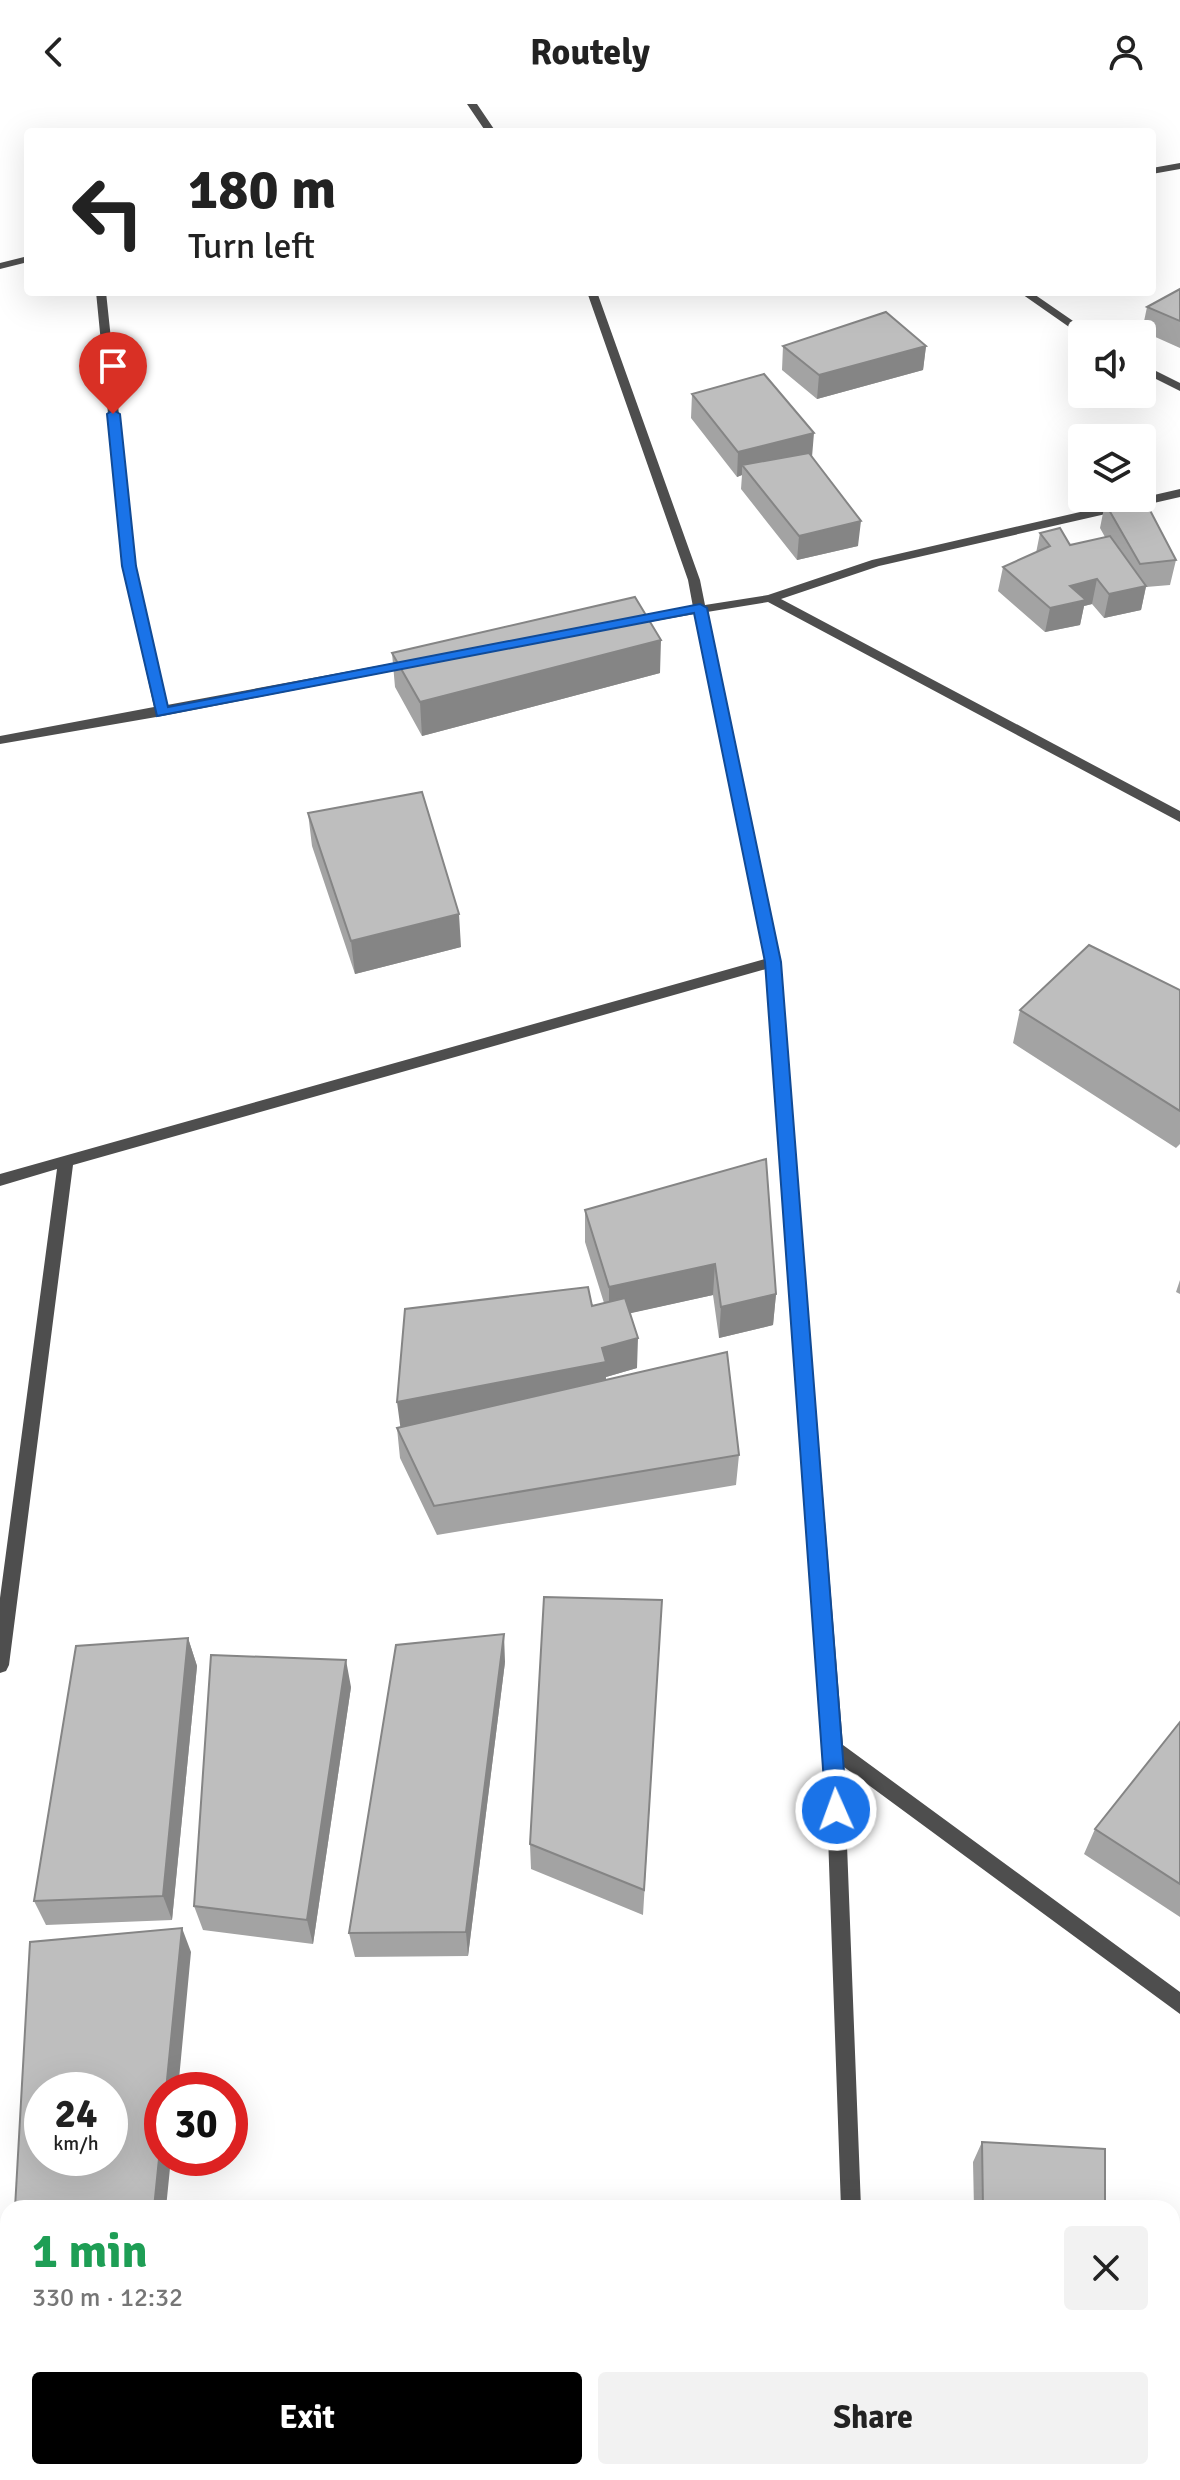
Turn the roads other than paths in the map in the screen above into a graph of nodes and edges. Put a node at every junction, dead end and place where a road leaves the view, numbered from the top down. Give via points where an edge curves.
1 (472, 104) edge
2 (488, 128) edge
3 (1180, 166) edge
4 (1156, 170) edge
5 (24, 260) edge
6 (0, 266) edge
7 (101, 296) edge
8 (593, 296) edge
9 (1030, 296) edge
10 (1068, 321) edge
11 (1156, 375) edge
12 (1180, 388) edge
13 (1180, 493) edge
14 (770, 598) junction
15 (700, 608) junction
16 (608, 626) edge
17 (424, 662) edge
18 (162, 712) junction
19 (0, 740) edge
20 (1180, 817) edge
21 (773, 962) junction
22 (66, 1161) junction
23 (0, 1180) edge
24 (0, 1665) edge
25 (834, 1749) junction
26 (1180, 2004) edge
27 (851, 2200) edge

1 - 2 street
3 - 4 street
5 - 6 street
7 - 18 street via 129,566
8 - 15 street
9 - 10 street
11 - 12 street
13 - 14 street via 876,563
14 - 15 street
14 - 20 street
15 - 16 street
15 - 21 street
17 - 18 street
18 - 19 street
21 - 22 street
21 - 25 street
22 - 23 street
22 - 24 street
25 - 26 street
25 - 27 street

